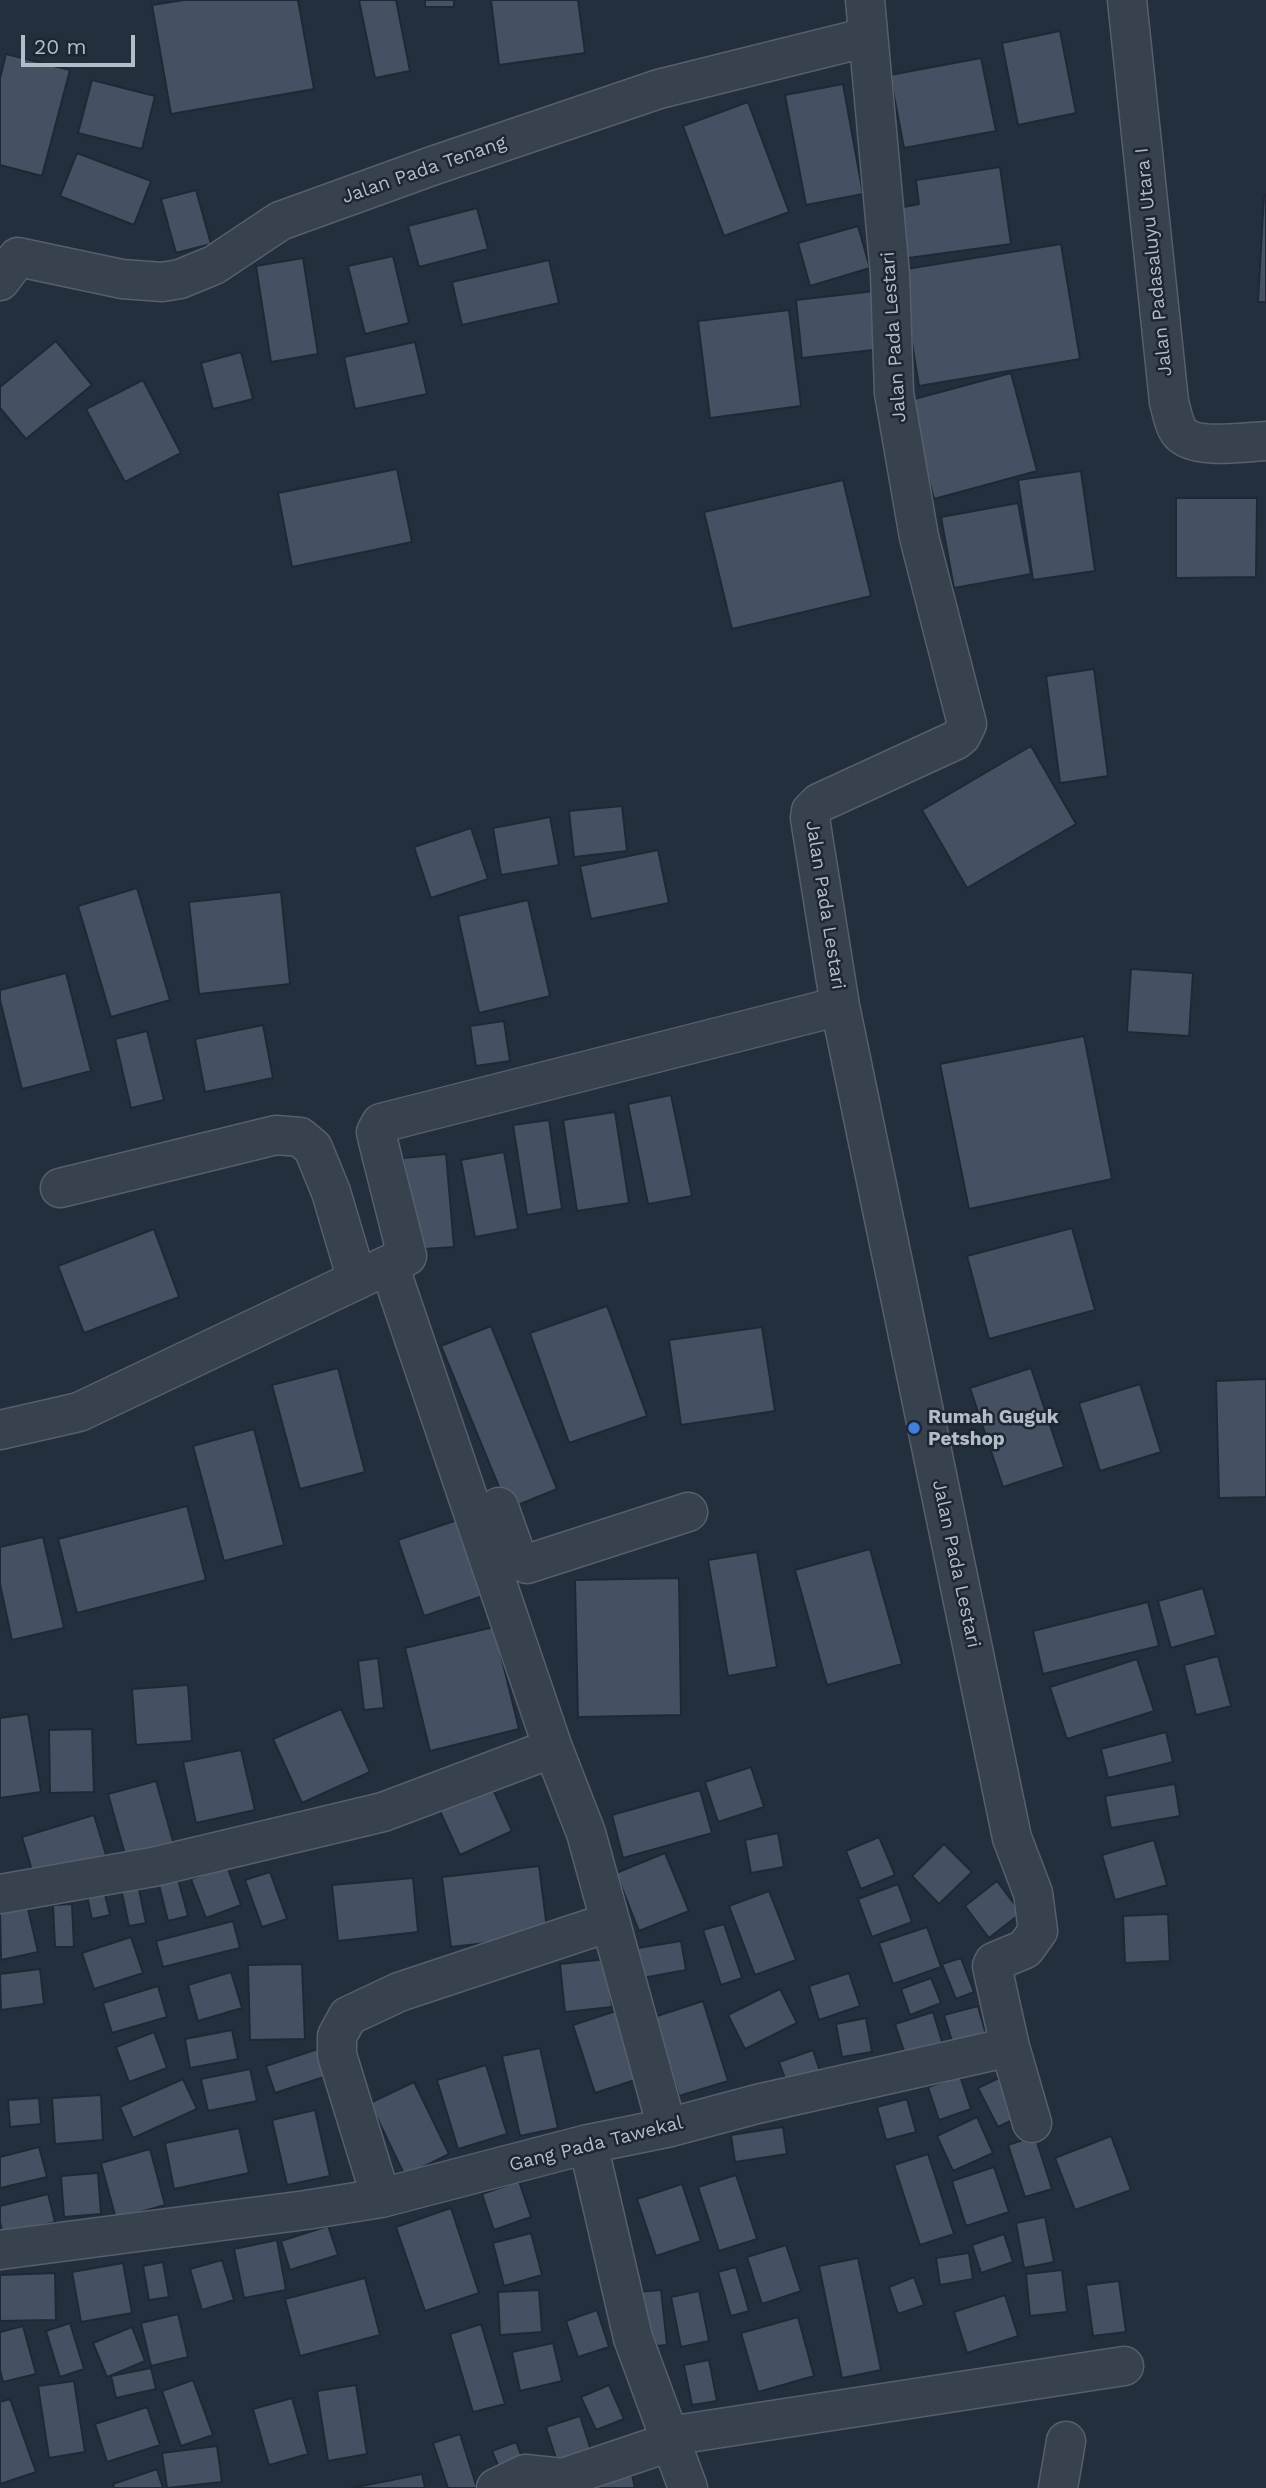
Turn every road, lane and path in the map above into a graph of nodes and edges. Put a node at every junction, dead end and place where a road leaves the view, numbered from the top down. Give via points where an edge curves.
1 (1127, 0) edge
2 (866, 18) edge
3 (6, 262) edge
4 (1266, 441) edge
5 (840, 1006) junction
6 (60, 1188) dead end
7 (384, 1267) junction
8 (0, 1430) edge
9 (688, 1512) dead end
10 (553, 1748) junction
11 (0, 1894) edge
12 (610, 1922) junction
13 (1010, 2047) junction
14 (1032, 2123) dead end
15 (667, 2128) junction
16 (588, 2144) junction
17 (381, 2198) junction
18 (0, 2250) edge
19 (1124, 2366) dead end
20 (669, 2439) junction
21 (1066, 2441) dead end
22 (496, 2488) edge
23 (688, 2488) edge
24 (1058, 2488) edge

1 - 4 street, Jalan Padasaluyu Utara I via 1169,402 1175,422 1181,434 1195,443
2 - 3 street, Jalan Pada Tenang via 280,221 214,265 180,279 122,279
2 - 5 street, Jalan Pada Lestari via 890,274 894,393 919,537 967,724 956,740 819,803 811,811
5 - 7 street via 381,1123 376,1132
5 - 13 street, Jalan Pada Lestari via 1012,1838 1033,1893 1038,1931 1025,1949 992,1965
6 - 7 street via 276,1135 300,1138 313,1148 331,1192
7 - 8 street via 79,1412
7 - 9 street via 517,1558 536,1563
7 - 10 street
10 - 11 street via 383,1812 153,1867
10 - 12 street via 586,1833
12 - 15 street
12 - 17 street via 400,1993 348,2017 337,2036 337,2054
13 - 14 street
13 - 15 street, Gang Pada Tawekal
15 - 16 street, Gang Pada Tawekal
16 - 17 street, Gang Pada Tawekal
16 - 20 street via 633,2338
17 - 18 street, Gang Pada Tawekal
19 - 20 street
20 - 22 street via 563,2478 525,2474
20 - 23 street
21 - 24 street

